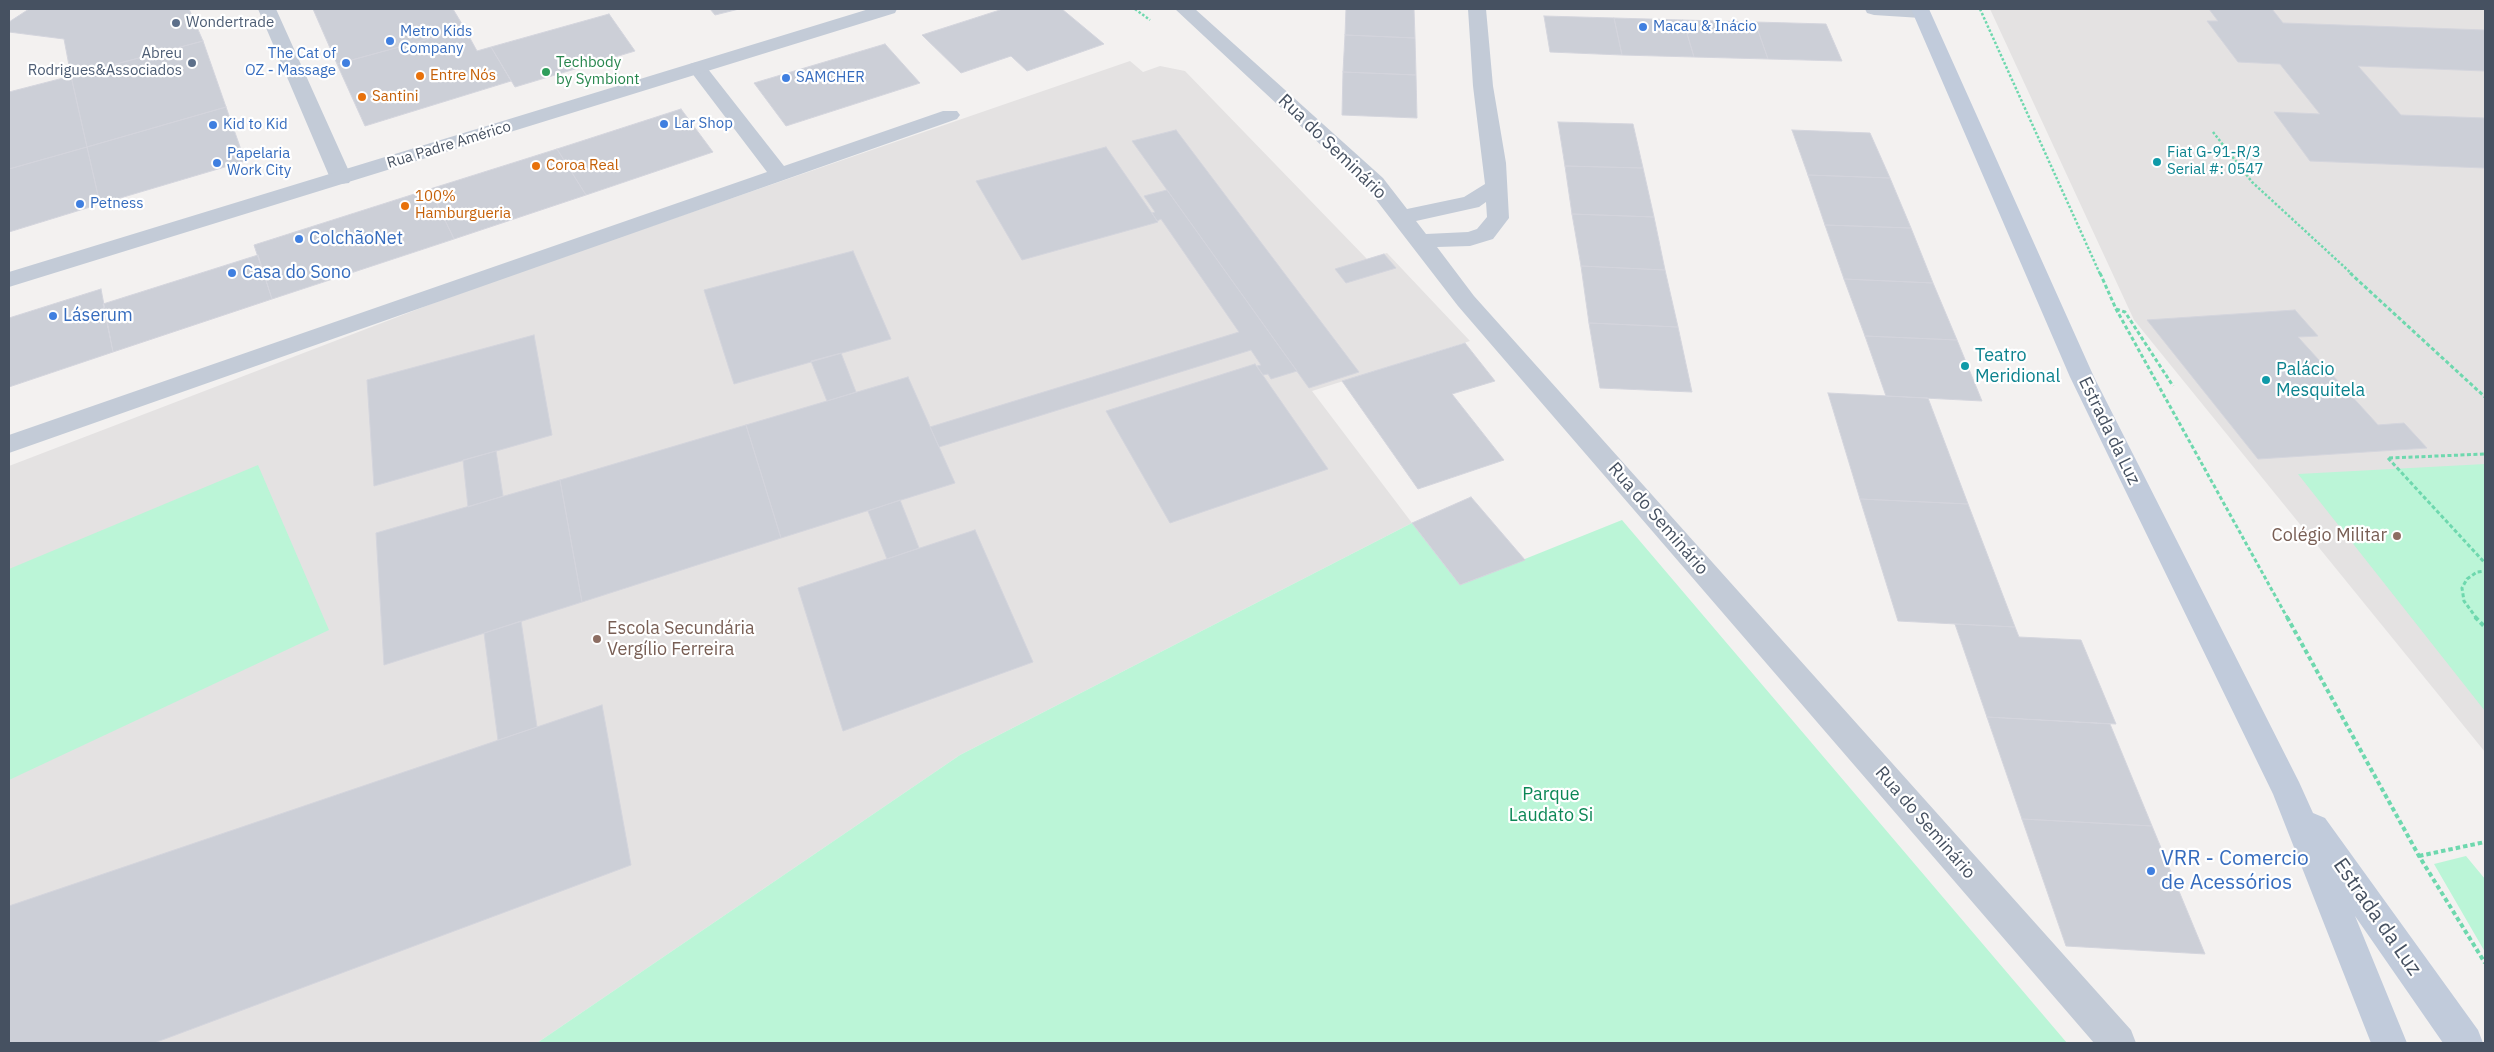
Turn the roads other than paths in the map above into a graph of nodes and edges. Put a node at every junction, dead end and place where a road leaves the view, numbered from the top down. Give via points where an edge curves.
1 (267, 9) edge
2 (888, 9) edge
3 (1184, 9) edge
4 (1478, 9) edge
5 (1874, 9) edge
6 (1920, 10) edge
7 (697, 68) junction
8 (950, 115) dead end
9 (779, 173) junction
10 (340, 178) junction
11 (1497, 186) junction
12 (1401, 217) junction
13 (1420, 241) junction
14 (9, 280) edge
15 (9, 444) edge
16 (2288, 792) junction
17 (2118, 1043) edge
18 (2389, 1043) edge
19 (2465, 1043) edge

1 - 10 street
2 - 7 street, Rua Padre Américo
3 - 12 street, Rua do Seminário via 1375,183
4 - 11 street via 1483,86
5 - 6 street
6 - 16 main road, Estrada da Luz via 2082,377
7 - 9 lane
7 - 10 street, Rua Padre Américo
8 - 9 lane
9 - 15 lane
10 - 14 street, Rua Padre Américo
11 - 12 street via 1471,202
11 - 13 street via 1498,218 1485,234 1470,239
12 - 13 street, Rua do Seminário
13 - 17 street, Rua do Seminário via 1466,301
16 - 18 main road, Estrada da Luz
16 - 19 main road, Estrada da Luz

